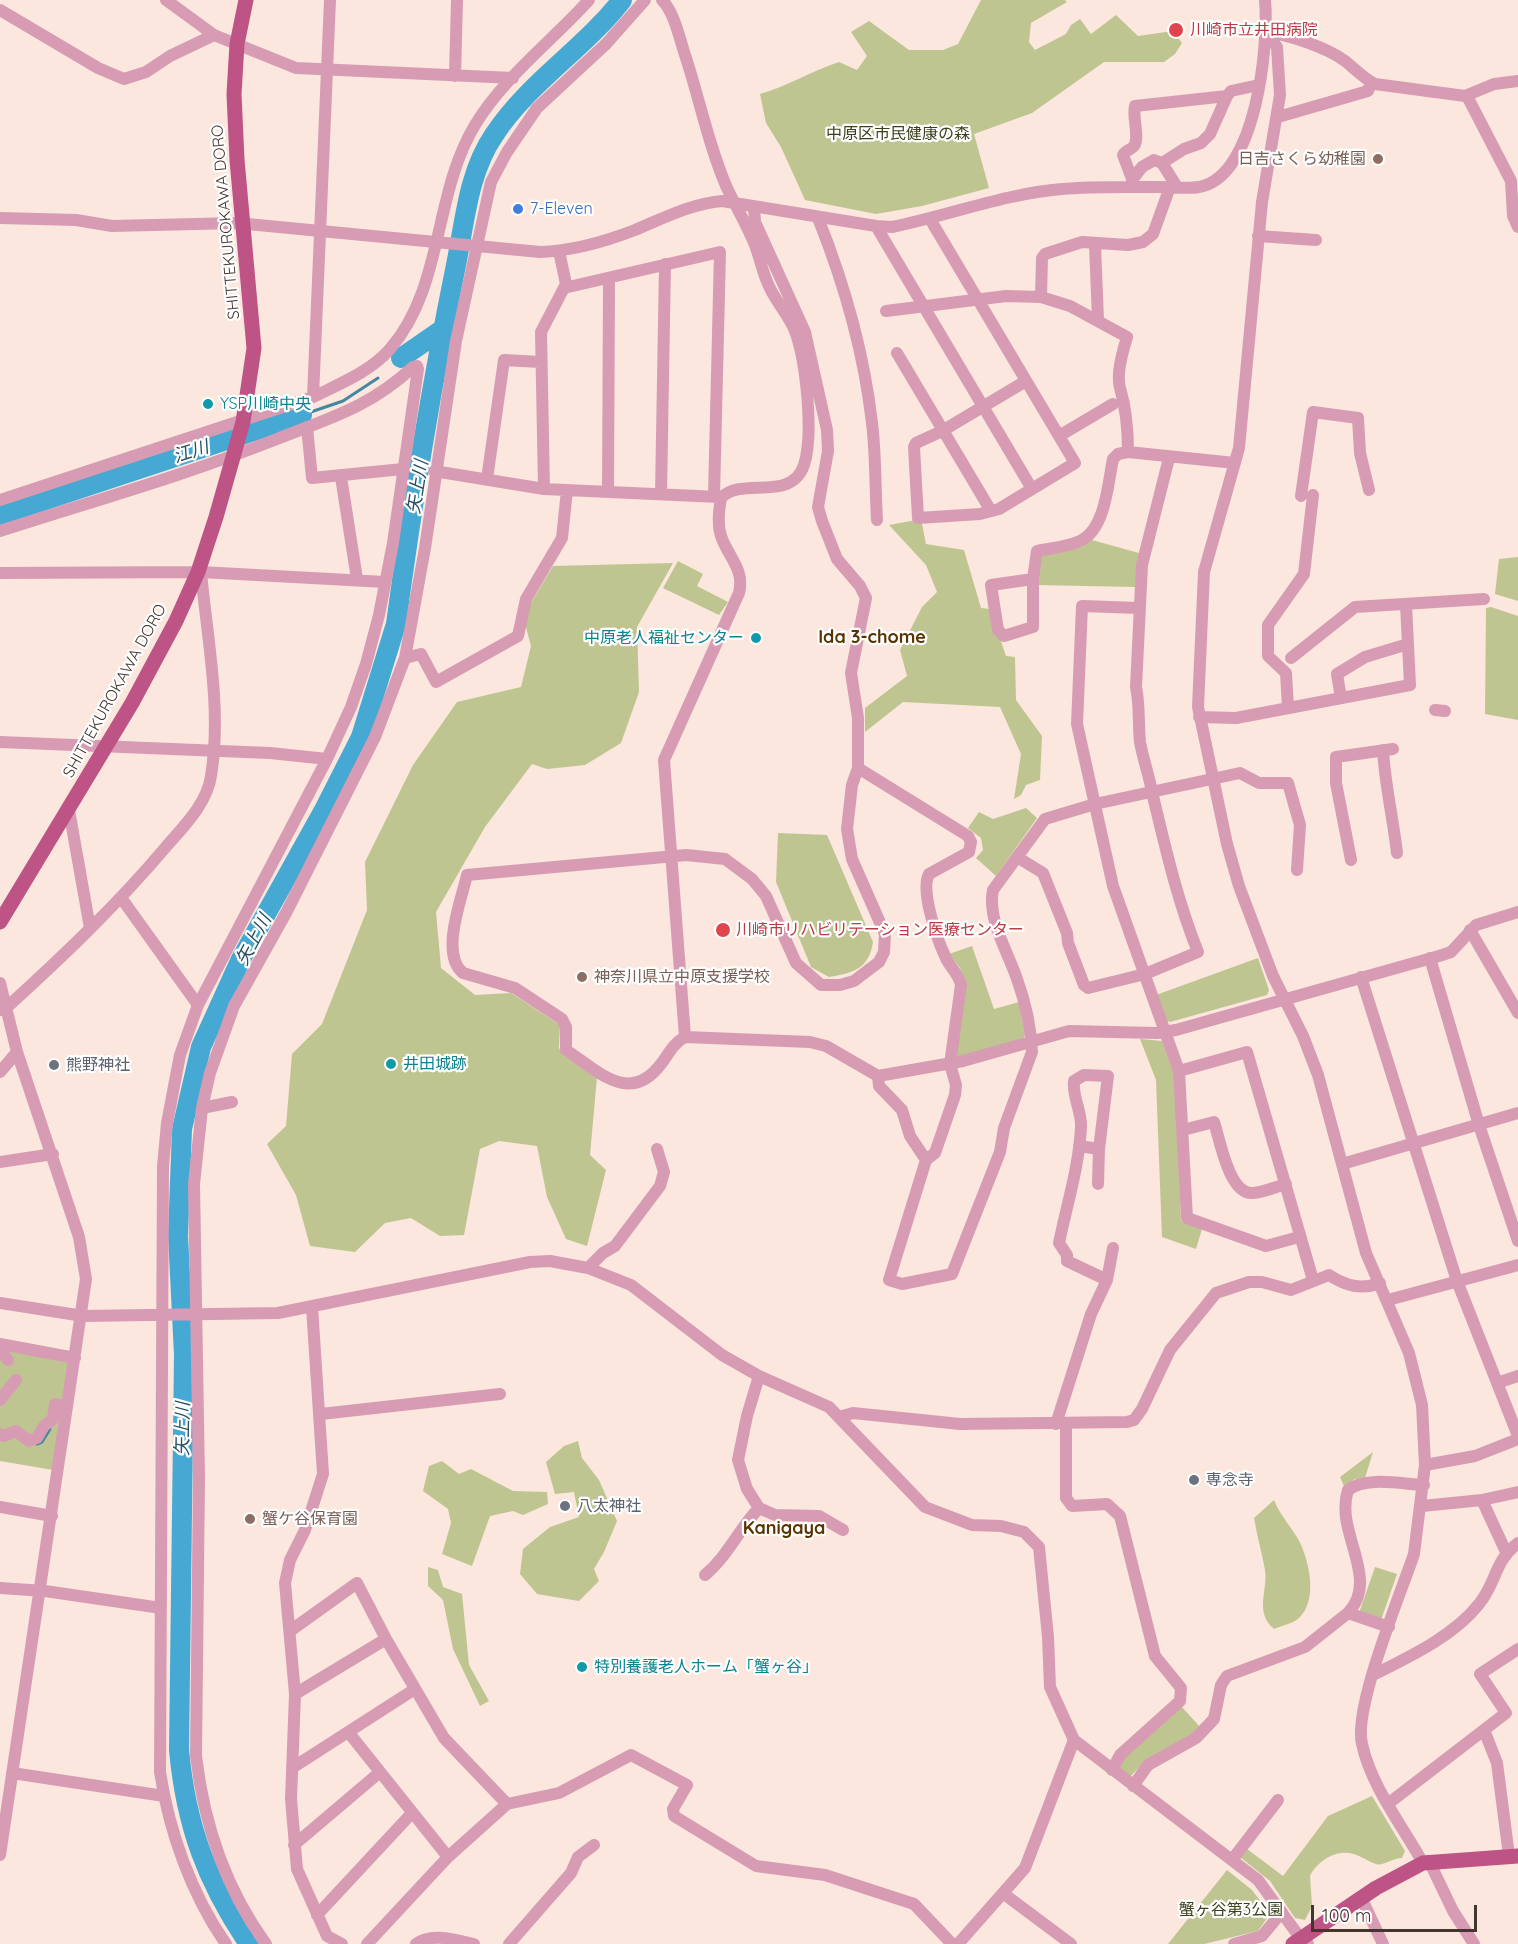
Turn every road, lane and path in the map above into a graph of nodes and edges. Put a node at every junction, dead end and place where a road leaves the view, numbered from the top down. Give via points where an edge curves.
1 (166, 0) edge
2 (238, 0) edge
3 (246, 0) edge
4 (330, 0) edge
5 (458, 0) edge
6 (589, 0) edge
7 (645, 0) edge
8 (662, 0) edge
9 (1265, 0) edge
10 (0, 10) edge
11 (1266, 32) junction
12 (214, 35) junction
13 (233, 43) junction
14 (327, 70) junction
15 (455, 76) junction
16 (513, 78) junction
17 (1518, 81) edge
18 (1371, 82) junction
19 (1259, 85) junction
20 (1227, 96) junction
21 (1467, 96) junction
22 (1278, 117) junction
23 (1162, 163) junction
24 (1133, 184) junction
25 (1174, 187) junction
26 (735, 203) junction
27 (754, 206) junction
28 (0, 218) edge
29 (818, 218) junction
30 (930, 219) junction
31 (240, 223) junction
32 (876, 226) junction
33 (1518, 227) edge
34 (322, 232) junction
35 (1258, 236) junction
36 (1316, 240) dead end
37 (437, 243) junction
38 (1095, 245) junction
39 (473, 247) junction
40 (559, 251) junction
41 (665, 264) junction
42 (609, 279) junction
43 (564, 288) junction
44 (1041, 297) junction
45 (979, 302) junction
46 (925, 307) junction
47 (886, 311) dead end
48 (1098, 320) junction
49 (897, 353) dead end
50 (540, 362) junction
51 (1026, 381) junction
52 (313, 397) junction
53 (983, 404) junction
54 (1113, 404) dead end
55 (239, 423) junction
56 (307, 427) junction
57 (942, 430) junction
58 (1059, 436) junction
59 (1128, 452) junction
60 (229, 458) junction
61 (1169, 458) junction
62 (1235, 463) junction
63 (403, 469) junction
64 (434, 471) junction
65 (341, 477) junction
66 (487, 479) junction
67 (544, 489) junction
68 (1032, 489) junction
69 (567, 490) junction
70 (1369, 490) dead end
71 (608, 492) junction
72 (661, 494) junction
73 (717, 497) junction
74 (0, 500) edge
75 (991, 511) junction
76 (877, 520) dead end
77 (0, 531) edge
78 (196, 572) junction
79 (0, 573) edge
80 (357, 579) junction
81 (1033, 579) junction
82 (385, 582) junction
83 (1484, 599) dead end
84 (1406, 605) junction
85 (1138, 608) junction
86 (1408, 644) junction
87 (405, 658) junction
88 (1292, 658) dead end
89 (1341, 698) junction
90 (1288, 708) junction
91 (1199, 717) junction
92 (0, 742) edge
93 (101, 746) junction
94 (212, 752) junction
95 (327, 759) junction
96 (858, 768) junction
97 (1213, 777) junction
98 (1152, 792) junction
99 (1095, 804) junction
100 (69, 810) junction
101 (1397, 853) dead end
102 (670, 857) junction
103 (1017, 857) junction
104 (1351, 860) dead end
105 (1297, 870) dead end
106 (122, 899) junction
107 (0, 906) edge
108 (1518, 912) edge
109 (0, 922) edge
110 (90, 928) junction
111 (1470, 930) junction
112 (1430, 958) junction
113 (1145, 974) junction
114 (1361, 977) junction
115 (0, 983) edge
116 (1283, 999) junction
117 (198, 1005) junction
118 (3, 1010) edge
119 (1518, 1013) edge
120 (1167, 1032) junction
121 (685, 1037) junction
122 (1031, 1040) junction
123 (17, 1052) junction
124 (951, 1064) junction
125 (0, 1071) edge
126 (1179, 1071) junction
127 (878, 1076) junction
128 (232, 1102) dead end
129 (202, 1108) junction
130 (1518, 1113) edge
131 (1479, 1125) junction
132 (1183, 1130) junction
133 (1412, 1144) junction
134 (1079, 1146) junction
135 (657, 1149) dead end
136 (1099, 1149) junction
137 (53, 1154) junction
138 (926, 1160) junction
139 (0, 1162) edge
140 (1342, 1164) junction
141 (1098, 1184) dead end
142 (1286, 1184) junction
143 (1299, 1238) junction
144 (1518, 1241) edge
145 (1113, 1248) dead end
146 (1518, 1264) edge
147 (588, 1268) junction
148 (1107, 1280) junction
149 (1313, 1280) junction
150 (1457, 1281) junction
151 (1380, 1283) junction
152 (1388, 1300) junction
153 (0, 1303) edge
154 (312, 1307) junction
155 (83, 1316) junction
156 (162, 1316) junction
157 (197, 1316) junction
158 (0, 1344) edge
159 (70, 1357) junction
160 (51, 1366) dead end
161 (759, 1376) junction
162 (1518, 1376) edge
163 (16, 1380) dead end
164 (1497, 1383) junction
165 (500, 1394) dead end
166 (0, 1400) edge
167 (67, 1407) junction
168 (321, 1414) junction
169 (840, 1417) junction
170 (1061, 1424) junction
171 (0, 1434) edge
172 (1518, 1435) edge
173 (1425, 1465) junction
174 (1424, 1485) junction
175 (1518, 1492) edge
176 (1482, 1500) junction
177 (1422, 1506) junction
178 (0, 1507) edge
179 (759, 1508) junction
180 (52, 1516) junction
181 (843, 1530) dead end
182 (1518, 1543) edge
183 (1506, 1552) junction
184 (705, 1575) dead end
185 (0, 1588) edge
186 (39, 1592) junction
187 (161, 1608) junction
188 (1348, 1613) junction
189 (1389, 1627) junction
190 (290, 1631) junction
191 (386, 1639) junction
192 (1518, 1649) edge
193 (1373, 1675) junction
194 (415, 1689) junction
195 (295, 1694) junction
196 (1484, 1730) junction
197 (349, 1733) junction
198 (1074, 1740) junction
199 (292, 1768) junction
200 (1112, 1770) junction
201 (381, 1772) junction
202 (12, 1773) junction
203 (1133, 1786) junction
204 (164, 1796) junction
205 (1278, 1800) dead end
206 (1389, 1803) junction
207 (507, 1804) junction
208 (412, 1813) junction
209 (294, 1845) junction
210 (594, 1845) dead end
211 (0, 1855) edge
212 (1514, 1856) edge
213 (448, 1857) junction
214 (1232, 1860) junction
215 (1426, 1862) junction
216 (1004, 1894) junction
217 (1362, 1897) junction
218 (1282, 1912) junction
219 (317, 1915) junction
220 (1300, 1942) edge
221 (226, 1944) edge
222 (266, 1944) edge
223 (342, 1944) edge
224 (367, 1944) edge
225 (416, 1944) edge
226 (474, 1944) edge
227 (509, 1944) edge
228 (952, 1944) edge
229 (958, 1944) edge
230 (1071, 1944) edge
231 (1234, 1944) edge
232 (1383, 1944) edge
233 (1474, 1944) edge

1 - 12 street
2 - 13 main road, SHITTEKUROKAWA DORO
3 - 13 main road, SHITTEKUROKAWA DORO
4 - 14 street
5 - 15 street
6 - 16 street
7 - 39 street via 606,44 537,108 491,182
8 - 26 street
9 - 11 street
10 - 12 street via 98,68 124,79 146,72
11 - 18 street via 1282,33 1343,60
11 - 19 street
11 - 22 street via 1277,47 1280,62
12 - 13 street
13 - 14 street via 296,68
13 - 31 main road, SHITTEKUROKAWA DORO
14 - 15 street
14 - 34 street
15 - 16 street
16 - 37 street via 470,134 451,183
17 - 21 street via 1494,84
18 - 21 street
18 - 22 street via 1368,91
19 - 20 street
19 - 25 street via 1244,141 1234,161 1216,180 1200,187
20 - 23 street via 1210,134 1201,143
20 - 24 street via 1135,106 1137,136 1134,146 1123,155
21 - 33 street via 1512,181 1513,216
22 - 35 street
23 - 24 street via 1149,162
23 - 25 street
24 - 25 street
24 - 30 street via 1060,189
25 - 38 street via 1148,239 1124,246
26 - 27 street
26 - 40 street via 701,203 614,238
26 - 73 street via 767,283 795,332 808,400 809,432 804,466 797,476 780,486 735,489
27 - 29 street
27 - 96 street via 755,222 805,332 827,430 828,451 818,507 837,559 866,598 851,674 858,718
28 - 31 street via 76,220 112,226
29 - 32 street
29 - 76 street via 830,246 862,358 872,424
30 - 32 street via 892,227
30 - 45 street
31 - 34 street
31 - 55 main road, SHITTEKUROKAWA DORO via 254,348
32 - 46 street
34 - 37 street
34 - 52 street
35 - 36 street
35 - 62 street via 1242,427
37 - 39 street
37 - 52 street via 419,299 390,349 361,372
38 - 44 street via 1082,242 1045,254
38 - 48 street
39 - 40 street
39 - 64 street
40 - 43 street
41 - 42 street
41 - 72 street
41 - 73 street via 720,252
42 - 43 street
42 - 71 street
43 - 50 street via 541,332
44 - 45 street via 1006,296
44 - 48 street
45 - 46 street
45 - 51 street
46 - 47 street
46 - 53 street
48 - 59 street via 1127,337 1121,358 1120,389 1125,399
49 - 57 street
50 - 66 street via 504,360
50 - 67 street
51 - 53 street
51 - 58 street
52 - 55 street
53 - 57 street
53 - 68 street
54 - 58 street
55 - 60 main road, SHITTEKUROKAWA DORO
55 - 74 street
56 - 60 street
56 - 63 street via 368,402 417,366
56 - 65 street via 312,478
57 - 75 street
57 - 75 street via 914,447 918,518
58 - 68 street via 1075,463
59 - 61 street
59 - 81 street via 1113,459 1099,520 1092,531 1083,540 1037,551
60 - 77 street
60 - 78 main road, SHITTEKUROKAWA DORO
61 - 62 street
61 - 85 street via 1142,565
62 - 91 street via 1204,572
63 - 65 street
63 - 82 street
64 - 66 street
64 - 87 street
65 - 80 street
66 - 67 street
67 - 69 street
68 - 75 street
69 - 71 street
69 - 87 street via 562,538 526,599 518,636 436,682 421,654
70 - 90 street via 1360,453 1358,418 1313,412 1304,574 1268,625 1268,656 1286,673
71 - 72 street
72 - 73 street
73 - 102 street via 720,532 742,581 664,760
78 - 79 street
78 - 80 street
78 - 93 main road, SHITTEKUROKAWA DORO via 158,656
78 - 94 street via 214,707
80 - 82 street
81 - 81 street via 991,585 998,630 1004,636 1033,627
82 - 95 street via 366,664
83 - 84 street
84 - 86 street
84 - 88 street via 1355,607
85 - 98 street via 1137,715
85 - 99 street via 1082,606 1077,724
86 - 89 street via 1365,657 1337,674
86 - 89 street via 1410,685
87 - 129 street via 375,737 234,1006
89 - 90 street
90 - 91 street via 1236,718
91 - 97 street
92 - 93 street
93 - 94 street
93 - 100 main road, SHITTEKUROKAWA DORO
93 - 107 main road, SHITTEKUROKAWA DORO
94 - 95 street
94 - 106 street via 211,778 196,811
95 - 117 street
96 - 102 street via 847,829 852,859 885,934 879,962 854,981 840,986 821,985 807,974 796,963 766,896 738,868 724,859
96 - 124 street via 968,836 971,842 969,852 929,874 925,886 945,958 961,984
97 - 98 street
97 - 105 street via 1240,773 1259,783 1288,783 1300,825
97 - 116 street via 1239,886
98 - 99 street
98 - 113 street via 1182,912 1198,952
99 - 103 street via 1045,819
99 - 113 street via 1113,886
100 - 109 main road, SHITTEKUROKAWA DORO
100 - 110 street
101 - 104 street via 1384,781 1388,749 1336,757 1336,783
102 - 121 street
102 - 121 street via 467,875 451,951 454,963 463,973 515,988 562,1019 567,1027 566,1050 615,1083 633,1084 645,1078 662,1063 675,1042
103 - 113 street via 1043,873 1084,985 1088,988
103 - 122 street via 993,890 990,904 1018,982
106 - 110 street
106 - 117 street
108 - 111 street
110 - 118 street
111 - 112 street via 1451,952
111 - 119 street
112 - 114 street
112 - 131 street
113 - 120 street
114 - 116 street
114 - 133 street
115 - 118 street
116 - 120 street
116 - 140 street via 1318,1075
117 - 156 street via 180,1055 167,1123
118 - 123 street
120 - 122 street via 1069,1030
120 - 126 street
121 - 127 street via 810,1042 826,1046
122 - 124 street
122 - 138 street via 1032,1052 1004,1128 1000,1152 952,1274 902,1284 889,1280
123 - 125 street
123 - 137 street
124 - 127 street
124 - 138 street via 955,1095 934,1153
126 - 132 street
126 - 142 street via 1247,1052
127 - 138 street via 879,1086 902,1110 910,1136
128 - 129 street
129 - 157 street via 194,1184
130 - 131 street
131 - 133 street
131 - 144 street
132 - 142 street via 1214,1122 1232,1179 1240,1189 1251,1193
132 - 143 street via 1187,1218 1266,1246
133 - 140 street
133 - 150 street
134 - 136 street
134 - 136 street via 1082,1126 1074,1081 1084,1075 1108,1076
134 - 148 street via 1059,1243 1067,1261
135 - 147 street via 664,1172 660,1186 615,1246
136 - 141 street
137 - 139 street
137 - 155 street via 84,1257
140 - 151 street via 1366,1253
142 - 143 street
143 - 149 street
145 - 148 street
146 - 150 street
147 - 154 street via 550,1261 530,1262
147 - 161 street via 631,1285 689,1332
148 - 170 street via 1091,1314
149 - 151 street via 1329,1275 1343,1284 1366,1288
149 - 170 street via 1291,1290 1262,1282 1235,1285 1216,1293 1170,1350 1134,1420
150 - 152 street
150 - 164 street
151 - 152 street
152 - 173 street via 1409,1353 1422,1405
153 - 155 street
154 - 157 street via 278,1313
154 - 168 street
155 - 156 street
155 - 159 street
156 - 157 street
156 - 187 street
157 - 222 street via 196,1756 200,1792 219,1857 251,1924
158 - 159 street
159 - 160 street
159 - 167 street
161 - 169 street via 829,1407
161 - 179 street via 738,1460 747,1489
162 - 164 street
163 - 166 street
164 - 172 street
165 - 168 street
167 - 171 street via 55,1404 53,1419 44,1425 38,1438 29,1441 16,1431
167 - 180 street
168 - 190 street via 321,1484 290,1560 285,1583
169 - 170 street via 853,1413 960,1424
169 - 198 street via 925,1507 972,1525 1000,1526 1034,1539 1039,1547 1050,1687
170 - 200 street via 1066,1498 1072,1506 1107,1504 1120,1516 1155,1656 1181,1688 1180,1701 1120,1755
172 - 173 street via 1475,1456
173 - 174 street
174 - 177 street
174 - 188 street via 1372,1483 1357,1484 1348,1490 1344,1511 1362,1579
175 - 176 street
176 - 177 street
176 - 183 street
177 - 189 street via 1414,1554
178 - 180 street
179 - 181 street via 775,1515 819,1516
179 - 184 street via 743,1525 718,1565
180 - 186 street
182 - 183 street
183 - 193 street via 1480,1604 1468,1616 1430,1644
185 - 186 street
186 - 187 street
186 - 202 street
187 - 204 street via 160,1772
188 - 189 street
188 - 203 street via 1290,1655 1227,1676 1221,1684 1214,1719 1196,1738 1148,1764
189 - 193 street
190 - 191 street via 357,1583
190 - 195 street
191 - 194 street
191 - 195 street
192 - 196 street via 1479,1674 1506,1713
193 - 206 street via 1361,1739 1371,1772
194 - 197 street
194 - 207 street via 444,1738
195 - 199 street
196 - 206 street
196 - 212 street via 1497,1762
197 - 199 street
197 - 201 street
198 - 200 street
198 - 216 street via 1024,1868
199 - 209 street
200 - 203 street
201 - 208 street
201 - 209 street
202 - 204 street
202 - 211 street
203 - 214 street
204 - 221 street via 189,1874
205 - 214 street
206 - 215 street
207 - 213 street
207 - 228 street via 559,1793 631,1755 687,1785 673,1809 674,1816 756,1866 825,1875 914,1904
208 - 213 street
208 - 219 street
209 - 219 street via 297,1869
210 - 227 street via 578,1857 571,1874
212 - 215 main road
213 - 224 street
214 - 218 street via 1258,1880
215 - 217 main road
215 - 233 street
216 - 229 street
216 - 230 street
217 - 220 main road
217 - 232 street
218 - 220 street
218 - 231 street via 1262,1936
219 - 223 street via 327,1936
225 - 226 street via 427,1938

